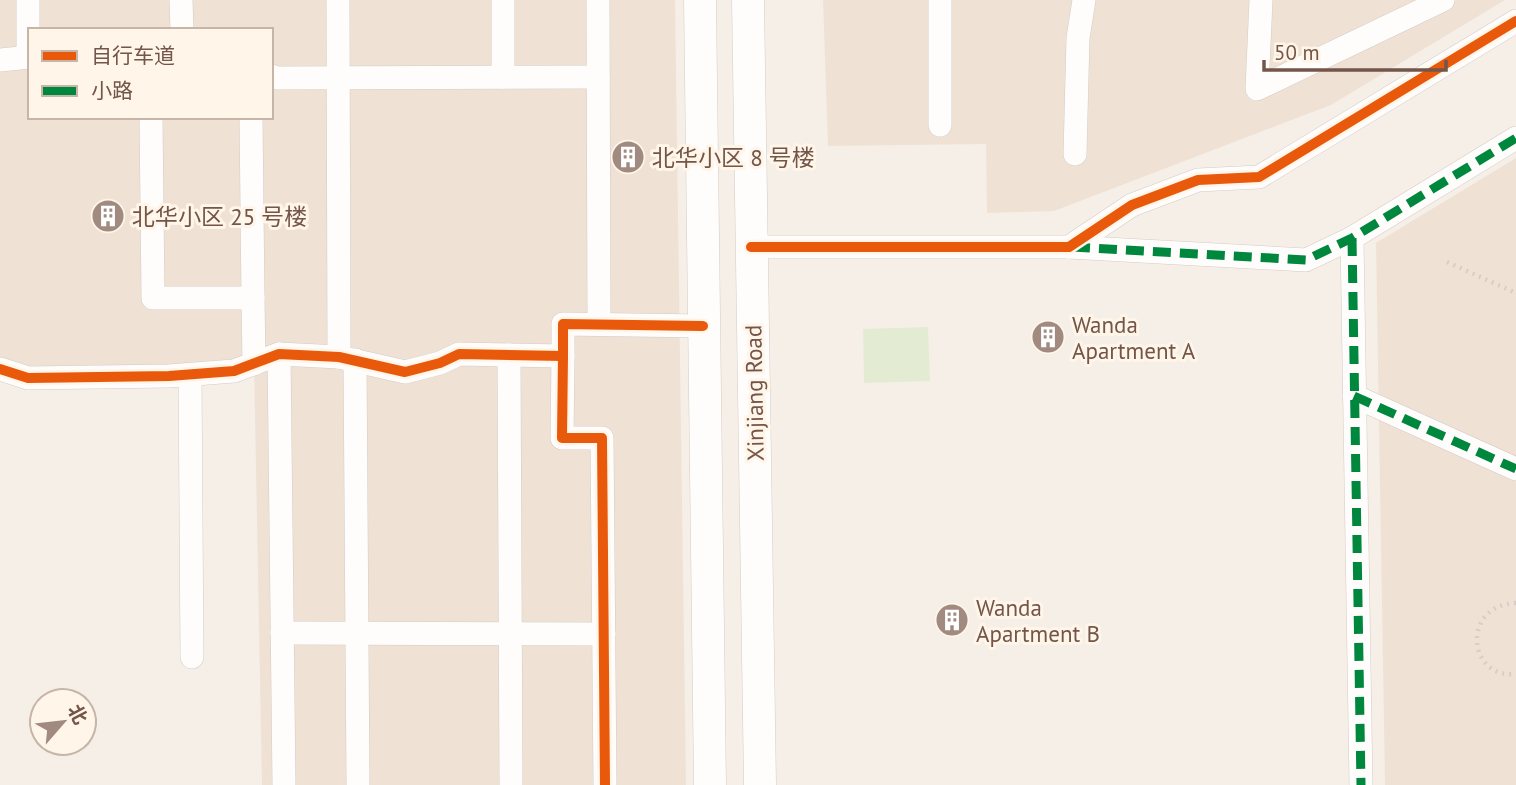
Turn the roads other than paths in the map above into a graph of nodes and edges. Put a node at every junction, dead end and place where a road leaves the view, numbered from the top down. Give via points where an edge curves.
1 (28, 0) edge
2 (181, 0) edge
3 (338, 0) edge
4 (503, 0) edge
5 (598, 0) edge
6 (700, 0) edge
7 (748, 0) edge
8 (940, 0) edge
9 (1084, 0) edge
10 (1261, 0) edge
11 (1443, 0) edge
12 (1516, 21) edge
13 (28, 28) edge
14 (182, 28) edge
15 (28, 57) edge
16 (0, 60) edge
17 (273, 76) edge
18 (598, 76) junction
19 (503, 77) junction
20 (338, 78) junction
21 (151, 119) edge
22 (251, 119) edge
23 (940, 125) dead end
24 (1516, 138) edge
25 (1075, 154) dead end
26 (1352, 238) junction
27 (751, 247) junction
28 (1069, 247) junction
29 (253, 298) junction
30 (599, 324) junction
31 (703, 326) junction
32 (279, 354) junction
33 (509, 355) junction
34 (563, 356) junction
35 (347, 359) junction
36 (254, 364) junction
37 (0, 369) edge
38 (190, 374) junction
39 (1354, 396) junction
40 (1516, 469) edge
41 (282, 633) junction
42 (357, 633) junction
43 (510, 634) junction
44 (604, 634) junction
45 (192, 657) dead end
46 (284, 785) edge
47 (358, 785) edge
48 (511, 785) edge
49 (605, 785) edge
50 (709, 785) edge
51 (760, 785) edge
52 (1361, 785) edge

1 - 13 street
2 - 14 street
3 - 20 street
4 - 19 street
5 - 18 street
6 - 31 main road
7 - 27 main road, Xinjiang Road
8 - 23 street
9 - 25 street via 1078,38
10 - 11 street via 1257,89
12 - 28 street via 1259,177 1198,180 1132,205
15 - 16 street
17 - 20 street
18 - 19 street
18 - 30 street
19 - 20 street
20 - 35 street
21 - 29 street via 153,298
22 - 29 street
24 - 26 street
26 - 28 street via 1306,260
26 - 39 street
27 - 28 street
27 - 51 main road, Xinjiang Road
29 - 36 street
30 - 31 street
30 - 34 street via 563,324
31 - 50 main road
32 - 35 street
32 - 36 street
32 - 41 street
33 - 34 street
33 - 35 street via 459,354 405,372
33 - 43 street
34 - 44 street via 562,438 602,438
35 - 42 street
36 - 38 street via 234,371
37 - 38 street via 28,378
38 - 45 street
39 - 40 street
39 - 52 street
41 - 42 street
41 - 46 street
42 - 43 street
42 - 47 street
43 - 44 street
43 - 48 street
44 - 49 street

